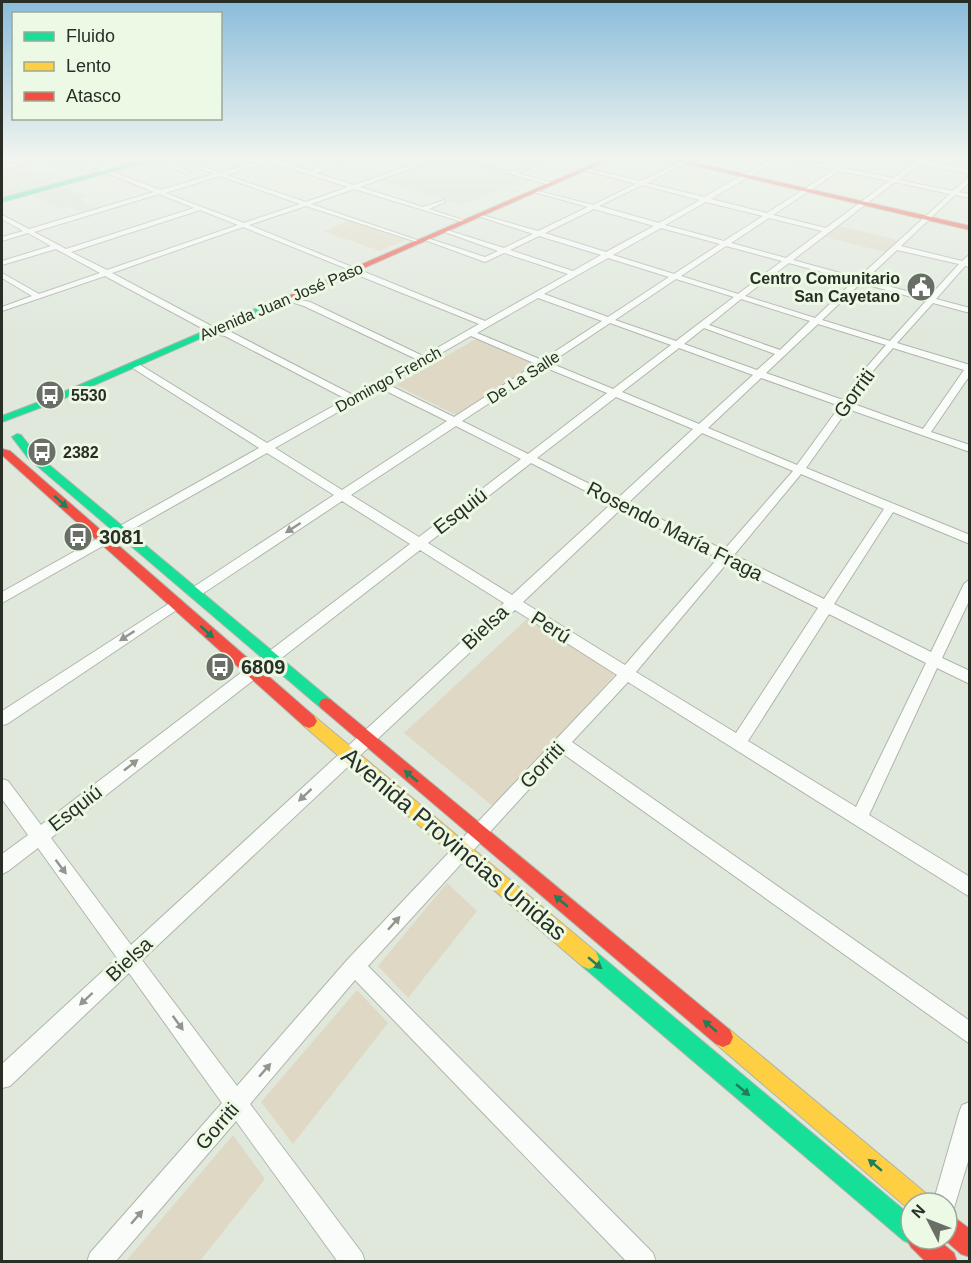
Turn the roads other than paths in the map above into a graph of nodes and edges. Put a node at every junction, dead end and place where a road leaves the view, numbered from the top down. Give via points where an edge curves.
1 (6, 219) edge
2 (70, 219) edge
3 (166, 219) edge
4 (228, 219) edge
5 (261, 219) edge
6 (355, 219) edge
7 (454, 219) edge
8 (471, 219) edge
9 (492, 219) edge
10 (569, 219) edge
11 (637, 219) edge
12 (671, 219) edge
13 (762, 219) edge
14 (783, 219) edge
15 (845, 219) edge
16 (926, 219) edge
17 (931, 219) edge
18 (464, 222) junction
19 (244, 225) junction
20 (660, 225) junction
21 (969, 228) edge
22 (29, 231) junction
23 (445, 231) junction
24 (829, 231) junction
25 (539, 234) junction
26 (2, 239) edge
27 (422, 241) junction
28 (726, 243) junction
29 (57, 246) junction
30 (895, 247) junction
31 (504, 250) junction
32 (66, 251) junction
33 (608, 255) junction
34 (788, 261) junction
35 (967, 262) edge
36 (2, 263) edge
37 (353, 270) junction
38 (106, 273) junction
39 (574, 274) junction
40 (675, 276) junction
41 (3, 278) edge
42 (859, 280) junction
43 (538, 295) junction
44 (38, 296) junction
45 (739, 297) junction
46 (288, 298) junction
47 (931, 300) junction
48 (2, 309) edge
49 (969, 311) edge
50 (609, 320) junction
51 (816, 321) junction
52 (486, 324) junction
53 (702, 325) junction
54 (214, 331) junction
55 (470, 333) junction
56 (676, 345) junction
57 (893, 345) junction
58 (781, 353) junction
59 (423, 359) junction
60 (543, 363) junction
61 (134, 366) junction
62 (969, 368) edge
63 (759, 374) junction
64 (380, 384) junction
65 (614, 393) junction
66 (55, 399) junction
67 (353, 399) junction
68 (846, 404) junction
69 (2, 421) edge
70 (455, 421) junction
71 (700, 428) junction
72 (926, 433) junction
73 (18, 434) junction
74 (2, 446) edge
75 (266, 448) junction
76 (969, 449) edge
77 (2, 452) edge
78 (529, 458) junction
79 (799, 470) junction
80 (342, 496) junction
81 (619, 503) junction
82 (890, 508) junction
83 (120, 531) junction
84 (104, 540) junction
85 (969, 540) edge
86 (418, 544) junction
87 (725, 556) junction
88 (969, 584) edge
89 (194, 593) junction
90 (2, 597) edge
91 (512, 602) junction
92 (176, 604) junction
93 (826, 607) junction
94 (270, 658) junction
95 (934, 660) junction
96 (252, 672) junction
97 (626, 674) junction
98 (969, 678) edge
99 (2, 719) edge
100 (366, 738) junction
101 (738, 743) junction
102 (562, 744) junction
103 (348, 755) junction
104 (2, 786) edge
105 (859, 819) junction
106 (480, 833) junction
107 (38, 836) junction
108 (461, 850) junction
109 (2, 865) edge
110 (969, 888) edge
111 (130, 958) junction
112 (356, 966) junction
113 (969, 1034) edge
114 (2, 1078) edge
115 (236, 1103) junction
116 (969, 1113) edge
117 (906, 1191) edge
118 (948, 1191) edge
119 (899, 1222) edge
120 (347, 1259) edge
121 (99, 1262) edge
122 (644, 1262) edge

1 - 22 street
2 - 22 street
3 - 32 street
4 - 19 street
5 - 19 street
6 - 27 street
7 - 18 street
8 - 18 main road, Avenida Juan José Paso
9 - 25 street
10 - 25 street
11 - 20 street
12 - 20 street, Domingo French
13 - 28 street, De La Salle
14 - 24 street
15 - 24 street, Esquiú
16 - 30 street, Bielsa
17 - 21 main road
18 - 23 main road, Avenida Juan José Paso
19 - 37 street
19 - 38 street
20 - 28 street
20 - 33 street, Domingo French
22 - 26 street
22 - 29 street
23 - 27 main road, Avenida Juan José Paso
23 - 31 street
24 - 34 street, Esquiú
25 - 31 street
25 - 33 street
27 - 31 street via 485,260
27 - 37 main road, Avenida Juan José Paso
28 - 34 street
28 - 40 street, De La Salle
29 - 32 street
29 - 36 street
30 - 35 street
30 - 42 street, Bielsa
31 - 39 street
32 - 38 street
33 - 39 street, Domingo French
33 - 40 street
34 - 42 street
34 - 45 street, Esquiú
35 - 47 street, Gorriti
37 - 46 main road, Avenida Juan José Paso
37 - 52 street
38 - 44 street
38 - 54 street
39 - 43 street, Domingo French
40 - 45 street
40 - 50 street, De La Salle
41 - 44 street
42 - 47 street
42 - 51 street, Bielsa
43 - 50 street
43 - 52 street, Domingo French
44 - 48 street
45 - 51 street
45 - 53 street, Esquiú
46 - 54 main road, Avenida Juan José Paso
46 - 59 street
47 - 49 street
47 - 57 street, Gorriti
50 - 56 street
50 - 60 street, De La Salle
51 - 57 street
51 - 58 street, Bielsa
52 - 55 street, Domingo French
53 - 56 street, Esquiú
53 - 58 street
54 - 61 main road, Avenida Juan José Paso
54 - 67 street via 228,334
55 - 59 street, Domingo French
55 - 60 street
56 - 63 street
56 - 65 street, Esquiú
57 - 62 street
57 - 68 street, Gorriti via 849,394
58 - 63 street, Bielsa
59 - 64 street, Domingo French
60 - 65 street
60 - 70 street, De La Salle
61 - 66 main road, Avenida Juan José Paso
61 - 75 street, Perú
62 - 72 street
63 - 68 street
63 - 71 street, Bielsa
64 - 67 street, Domingo French
64 - 70 street, Rosendo María Fraga
65 - 71 street
65 - 78 street, Esquiú
66 - 69 main road, Avenida Juan José Paso
66 - 73 main road, Avenida Juan José Paso via 30,418
67 - 75 street, Domingo French
68 - 72 street
68 - 79 street, Gorriti
69 - 73 main road via 14,426
70 - 78 street, Rosendo María Fraga
70 - 80 street, De La Salle
71 - 79 street
71 - 81 street, Bielsa
72 - 76 street
73 - 74 main road, Avenida Juan José Paso
73 - 83 main road, Avenida Provincias Unidas via 32,456
75 - 80 street, Perú
75 - 83 street, Domingo French
77 -> 84 main road, Avenida Provincias Unidas
78 - 81 street, Rosendo María Fraga
78 - 86 street, Esquiú
79 - 82 street
79 - 87 street, Gorriti
80 - 86 street, Perú
80 -> 89 street, De La Salle
81 - 87 street, Rosendo María Fraga
81 - 91 street, Bielsa
82 - 85 street
82 - 93 street
83 - 84 street, Domingo French
83 - 89 main road, Avenida Provincias Unidas
84 - 90 street, Domingo French
84 - 92 main road, Avenida Provincias Unidas
86 - 91 street, Perú
86 - 94 street, Esquiú
87 - 93 street, Rosendo María Fraga
87 - 97 street, Gorriti
88 - 95 street
89 - 94 main road, Avenida Provincias Unidas
91 - 97 street, Perú
91 - 100 street, Bielsa
92 -> 96 main road, Avenida Provincias Unidas
92 -> 99 street
93 - 95 street, Rosendo María Fraga
93 - 101 street
94 - 96 street, Esquiú
94 - 100 main road, Avenida Provincias Unidas
95 - 98 street, Rosendo María Fraga
95 - 105 street
96 - 103 main road, Avenida Provincias Unidas
107 -> 96 street, Esquiú
97 - 101 street, Perú
97 - 102 street, Gorriti
100 - 103 street, Bielsa
106 -> 100 main road, Avenida Provincias Unidas
101 - 105 street, Perú
102 - 106 street, Gorriti
102 - 113 street
103 - 108 main road, Avenida Provincias Unidas
103 -> 111 street, Bielsa
104 - 107 street
105 - 110 street, Perú
106 - 108 street, Gorriti
117 -> 106 main road, Avenida Provincias Unidas
107 - 109 street, Esquiú
107 -> 111 street
112 -> 108 street, Gorriti
108 -> 119 main road, Avenida Provincias Unidas
111 -> 114 street, Bielsa
111 -> 115 street
115 -> 112 street, Gorriti
112 - 122 street
115 - 120 street
121 -> 115 street, Gorriti
116 - 118 street

